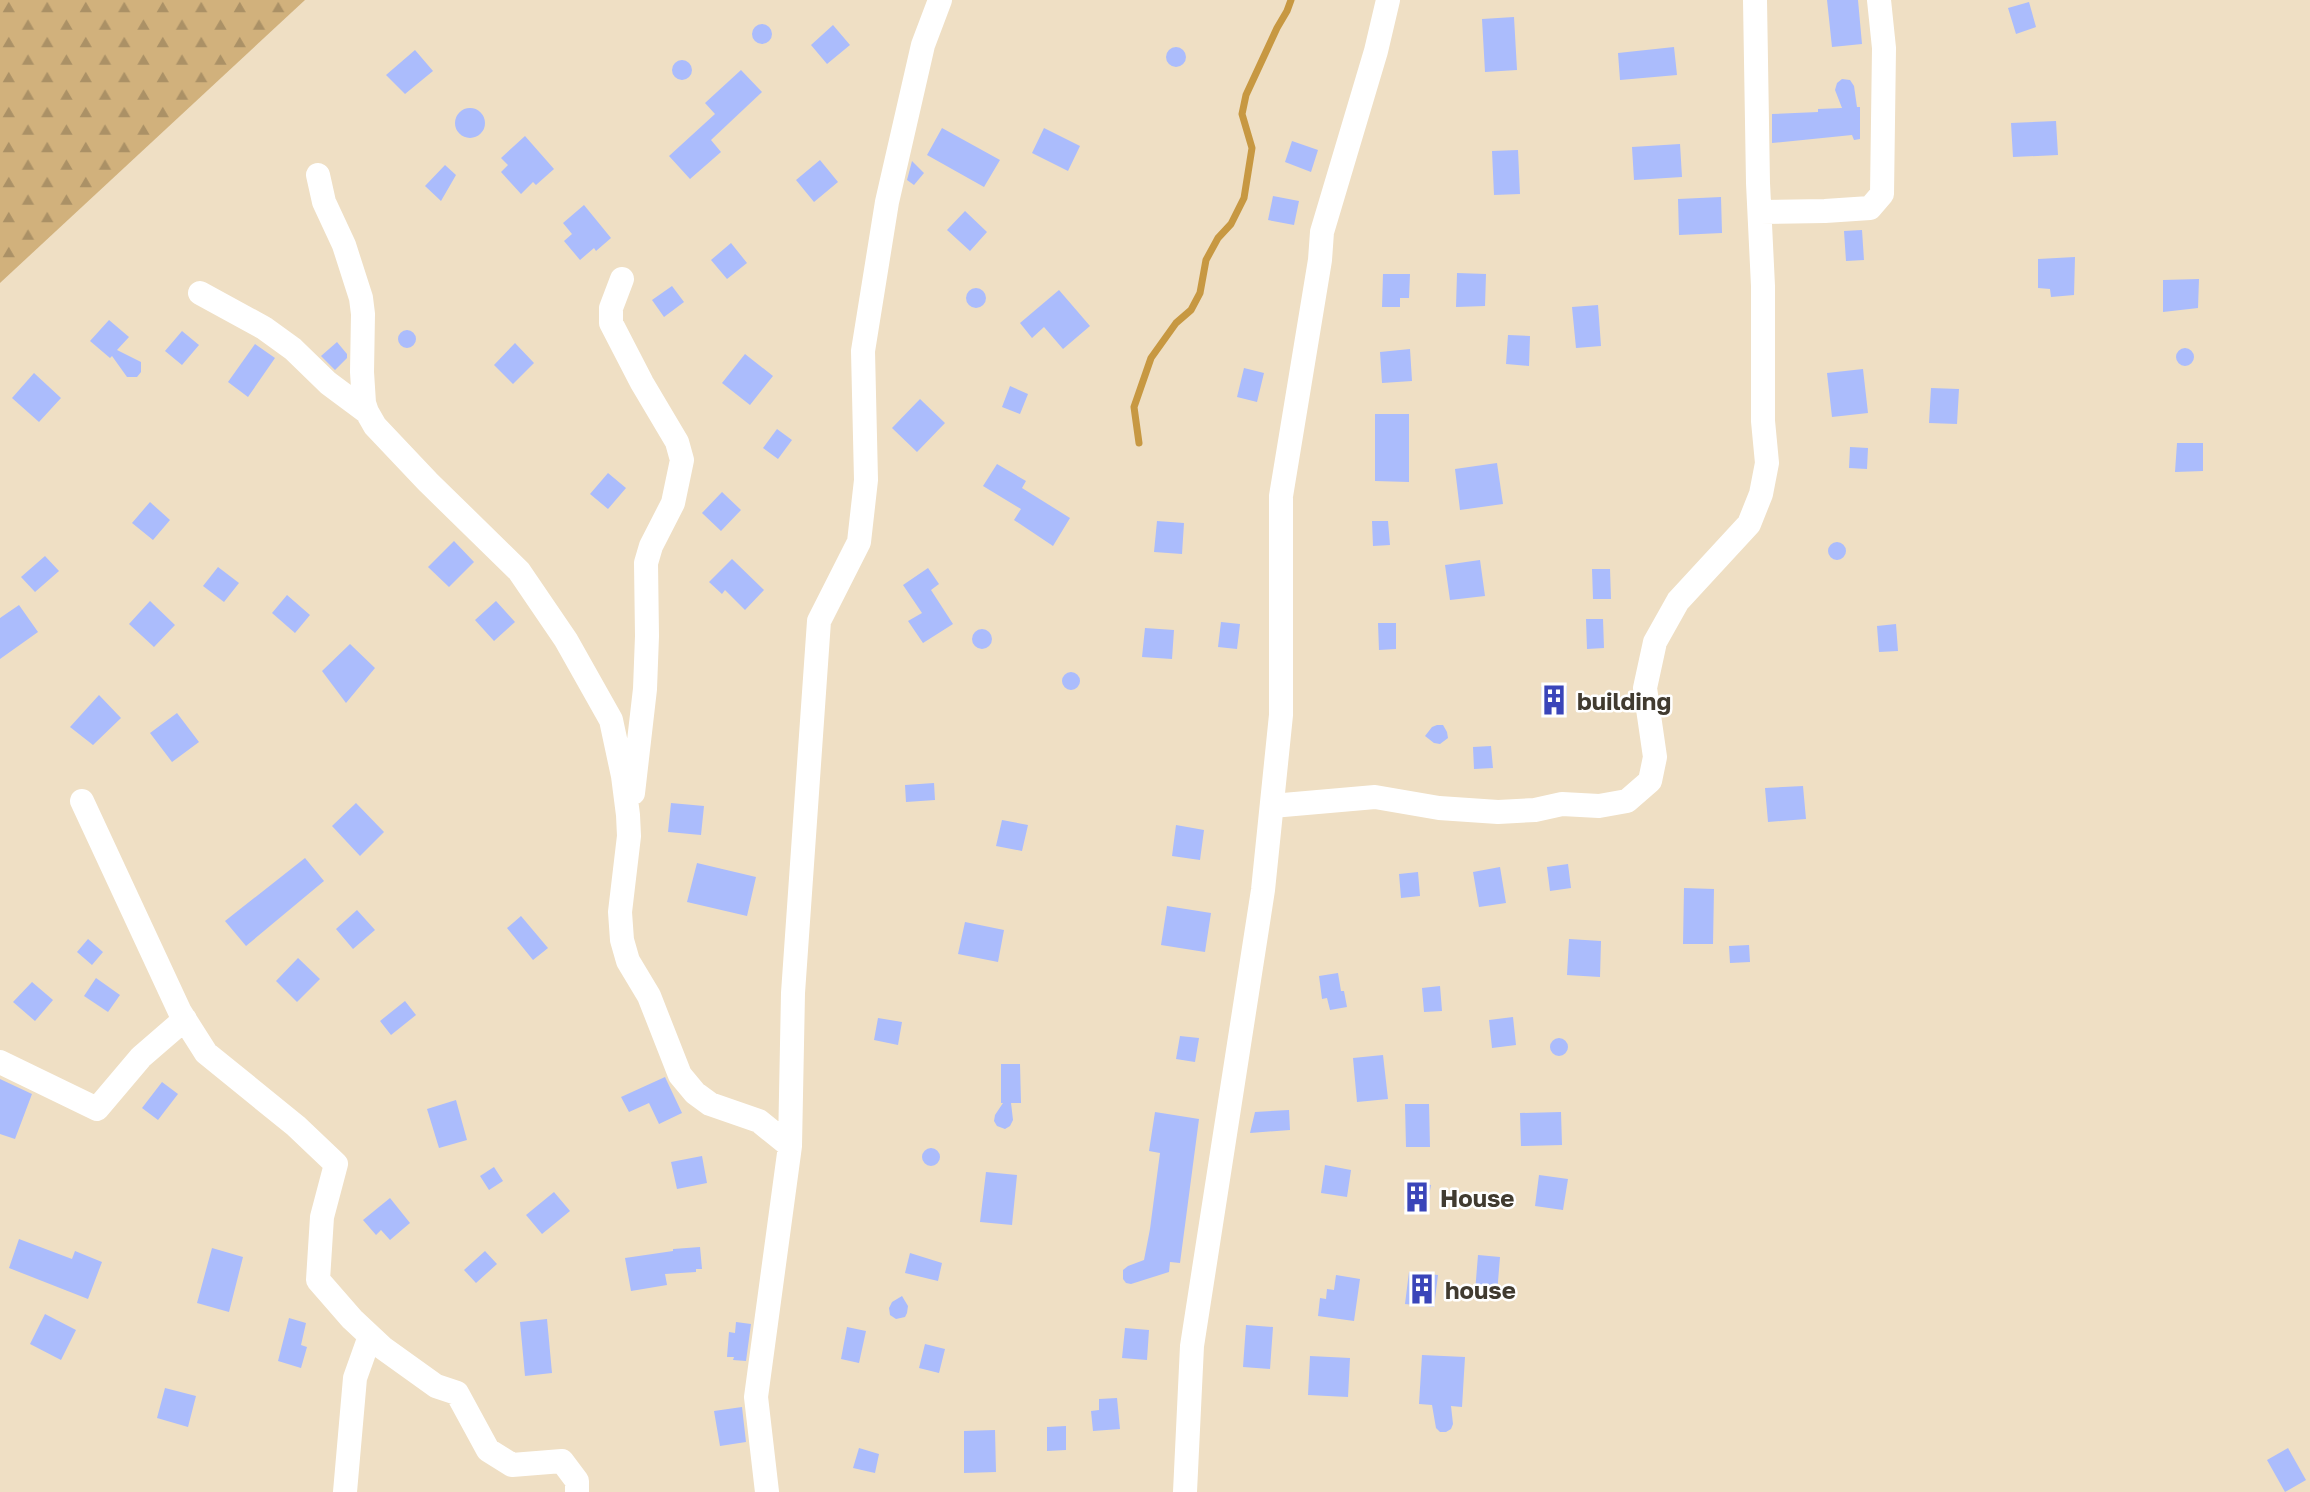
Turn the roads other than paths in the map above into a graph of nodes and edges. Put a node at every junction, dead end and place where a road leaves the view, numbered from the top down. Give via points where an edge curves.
1 (940, 0) edge
2 (1388, 0) edge
3 (1755, 0) edge
4 (1879, 0) edge
5 (318, 175) dead end
6 (1760, 212) junction
7 (622, 279) dead end
8 (200, 293) dead end
9 (368, 412) junction
10 (82, 801) dead end
11 (1272, 806) junction
12 (628, 815) junction
13 (185, 1019) junction
14 (0, 1062) edge
15 (790, 1146) junction
16 (369, 1335) junction
17 (345, 1492) edge
18 (577, 1492) edge
19 (766, 1492) edge
20 (1185, 1492) edge

1 - 15 street via 923,46 887,202 863,351 866,480 859,542 819,621 793,993
2 - 11 street via 1322,232 1281,496 1281,715
3 - 6 street
4 - 6 street via 1884,48 1882,194 1870,208
5 - 9 street via 361,298 362,372
6 - 11 street via 1767,463 1749,524 1678,601 1655,642 1646,688 1656,757 1650,781 1627,801 1599,806 1562,804 1498,812 1376,797
7 - 12 street via 611,308 611,323 677,442 682,460 673,503 646,563 642,726
8 - 9 street via 274,335
9 - 12 street via 375,426 428,482 519,571 566,640 611,720
10 - 13 street
11 - 20 street via 1192,1346
12 - 15 street via 622,940 680,1074 710,1104 759,1121
13 - 14 street via 141,1057 97,1109
13 - 16 street via 206,1053 336,1164 322,1217 318,1280
15 - 19 street via 756,1397
16 - 17 street via 355,1378
16 - 18 street via 436,1386 457,1393 488,1450 512,1465 562,1461 577,1480

